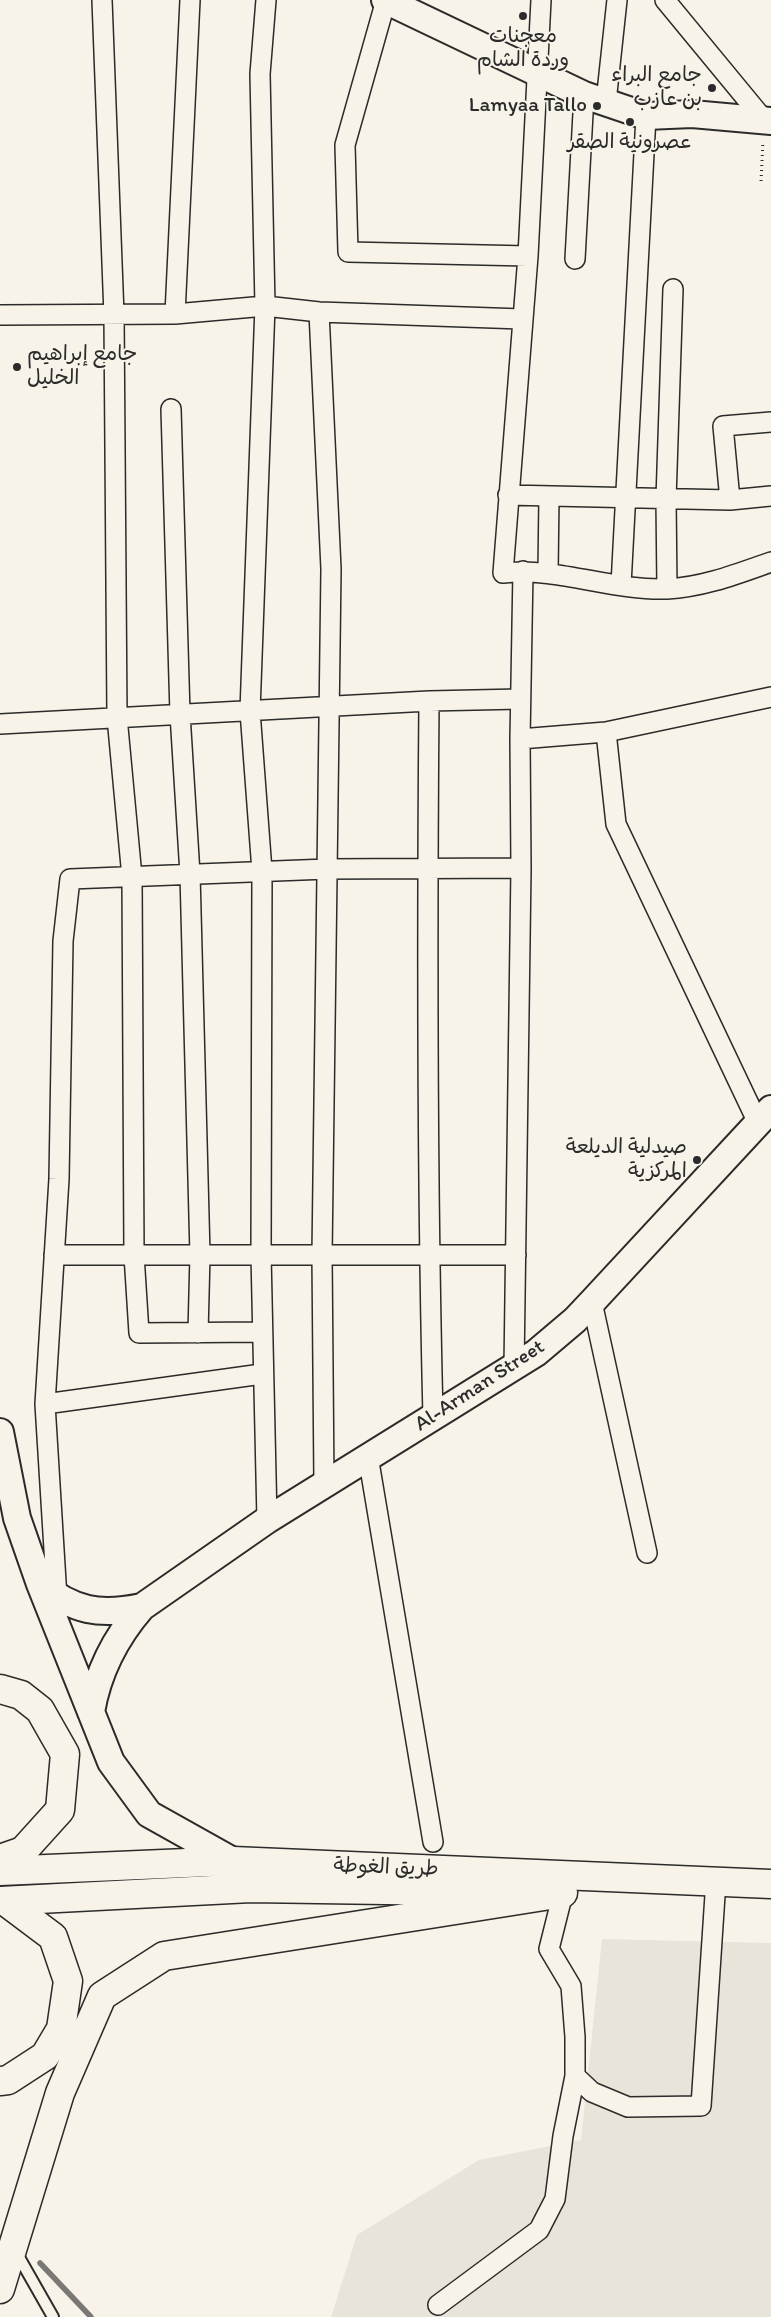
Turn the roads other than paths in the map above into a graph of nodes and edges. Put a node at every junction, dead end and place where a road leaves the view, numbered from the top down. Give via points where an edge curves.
1 (102, 0) edge
2 (190, 0) edge
3 (266, 0) edge
4 (385, 0) edge
5 (541, 0) edge
6 (617, 0) edge
7 (665, 0) edge
8 (538, 72) junction
9 (595, 98) junction
10 (646, 116) junction
11 (767, 120) edge
12 (528, 256) junction
13 (575, 259) dead end
14 (673, 288) dead end
15 (265, 306) junction
16 (319, 312) junction
17 (175, 314) junction
18 (0, 315) edge
19 (114, 315) junction
20 (522, 319) junction
21 (171, 409) dead end
22 (771, 422) edge
23 (508, 495) junction
24 (549, 496) junction
25 (771, 496) edge
26 (627, 497) junction
27 (666, 499) junction
28 (730, 500) junction
29 (771, 562) edge
30 (523, 571) junction
31 (548, 573) junction
32 (621, 585) junction
33 (667, 589) junction
34 (771, 697) edge
35 (520, 700) junction
36 (429, 701) junction
37 (328, 706) junction
38 (250, 710) junction
39 (180, 714) junction
40 (117, 718) junction
41 (0, 724) edge
42 (606, 732) junction
43 (520, 739) junction
44 (427, 868) junction
45 (522, 868) junction
46 (328, 869) junction
47 (262, 872) junction
48 (190, 874) junction
49 (132, 877) junction
50 (764, 1116) edge
51 (200, 1254) junction
52 (322, 1254) junction
53 (429, 1254) junction
54 (516, 1254) junction
55 (54, 1255) junction
56 (134, 1255) junction
57 (261, 1255) junction
58 (592, 1302) junction
59 (262, 1332) junction
60 (198, 1333) junction
61 (514, 1368) junction
62 (262, 1374) junction
63 (45, 1404) junction
64 (433, 1417) junction
65 (0, 1432) edge
66 (368, 1456) junction
67 (324, 1484) junction
68 (267, 1520) junction
69 (647, 1553) dead end
70 (49, 1591) junction
71 (142, 1607) junction
72 (0, 1689) edge
73 (91, 1712) junction
74 (433, 1842) dead end
75 (0, 1858) edge
76 (233, 1862) junction
77 (0, 1871) edge
78 (771, 1884) edge
79 (563, 1893) junction
80 (715, 1895) junction
81 (771, 1897) edge
82 (2, 1901) edge
83 (575, 2076) junction
84 (0, 2081) edge
85 (13, 2247) junction
86 (0, 2289) edge
87 (438, 2305) dead end
88 (53, 2317) edge

1 - 19 street
2 - 17 street
3 - 15 street via 260,74
4 - 8 main road
4 - 12 street via 345,145 348,252
5 - 8 street
6 - 9 street
7 - 11 street
8 - 9 main road
8 - 12 street
9 - 10 main road
9 - 13 street
10 - 11 main road via 692,114
10 - 26 street
12 - 20 street
14 - 27 street
15 - 16 street
15 - 17 street
15 - 38 street
16 - 20 street
16 - 37 street via 331,569
17 - 19 street
18 - 19 street
19 - 40 street
20 - 23 street
21 - 39 street
22 - 28 street via 723,426
23 - 24 street
23 - 30 street via 503,574
24 - 26 street
24 - 31 street
25 - 28 street
26 - 27 street
26 - 32 street
27 - 28 street
27 - 33 street
29 - 33 street via 719,581
30 - 31 street
30 - 35 street
31 - 32 street
32 - 33 street
34 - 42 street
35 - 36 street
35 - 43 street
36 - 37 street
36 - 44 street
37 - 38 street
37 - 46 street
38 - 39 street
38 - 47 street
39 - 40 street
39 - 48 street
40 - 41 street
40 - 49 street
42 - 43 street
42 - 50 street via 616,824
43 - 45 street
44 - 45 street
44 - 46 street
44 - 53 street
45 - 54 street
46 - 47 street
46 - 52 street
47 - 48 street
47 - 57 street
48 - 49 street
48 - 51 street
49 - 55 street via 70,879 63,940 59,1179
49 - 56 street
50 - 58 main road, Al-Arman Street
51 - 56 street
51 - 57 street
51 - 60 street
52 - 53 street
52 - 57 street
52 - 67 street
53 - 54 street
53 - 64 street
54 - 61 street
55 - 56 street
55 - 63 street
56 - 60 street via 139,1334
57 - 59 street
58 - 61 main road, Al-Arman Street via 558,1336
58 - 69 street
59 - 60 street
59 - 62 street
61 - 64 main road, Al-Arman Street
62 - 63 street
62 - 68 street
63 - 70 street
64 - 66 main road, Al-Arman Street
65 - 70 main road via 17,1518
66 - 67 main road, Al-Arman Street
66 - 74 street
67 - 68 main road, Al-Arman Street
68 - 71 main road, Al-Arman Street
70 - 71 main road, Al-Arman Street via 77,1607 98,1612
70 - 73 main road
71 - 73 main road, Al-Arman Street via 107,1657
72 - 75 main road via 21,1696 40,1710 65,1754 60,1810 23,1851
73 - 76 main road via 110,1762 149,1814
76 - 77 main road, طريق الغوطة
76 - 78 main road, طريق الغوطة
79 - 80 main road
79 - 82 main road via 250,1888
79 - 83 street via 549,1950 571,1986
79 - 85 main road via 164,1956 102,1996 60,2094
80 - 81 main road
80 - 83 street via 701,2106 628,2107 592,2092
82 - 84 main road via 53,1937 68,1981 61,2030 46,2056 8,2080
83 - 87 street via 555,2199 539,2230
85 - 86 main road
85 - 88 lane

